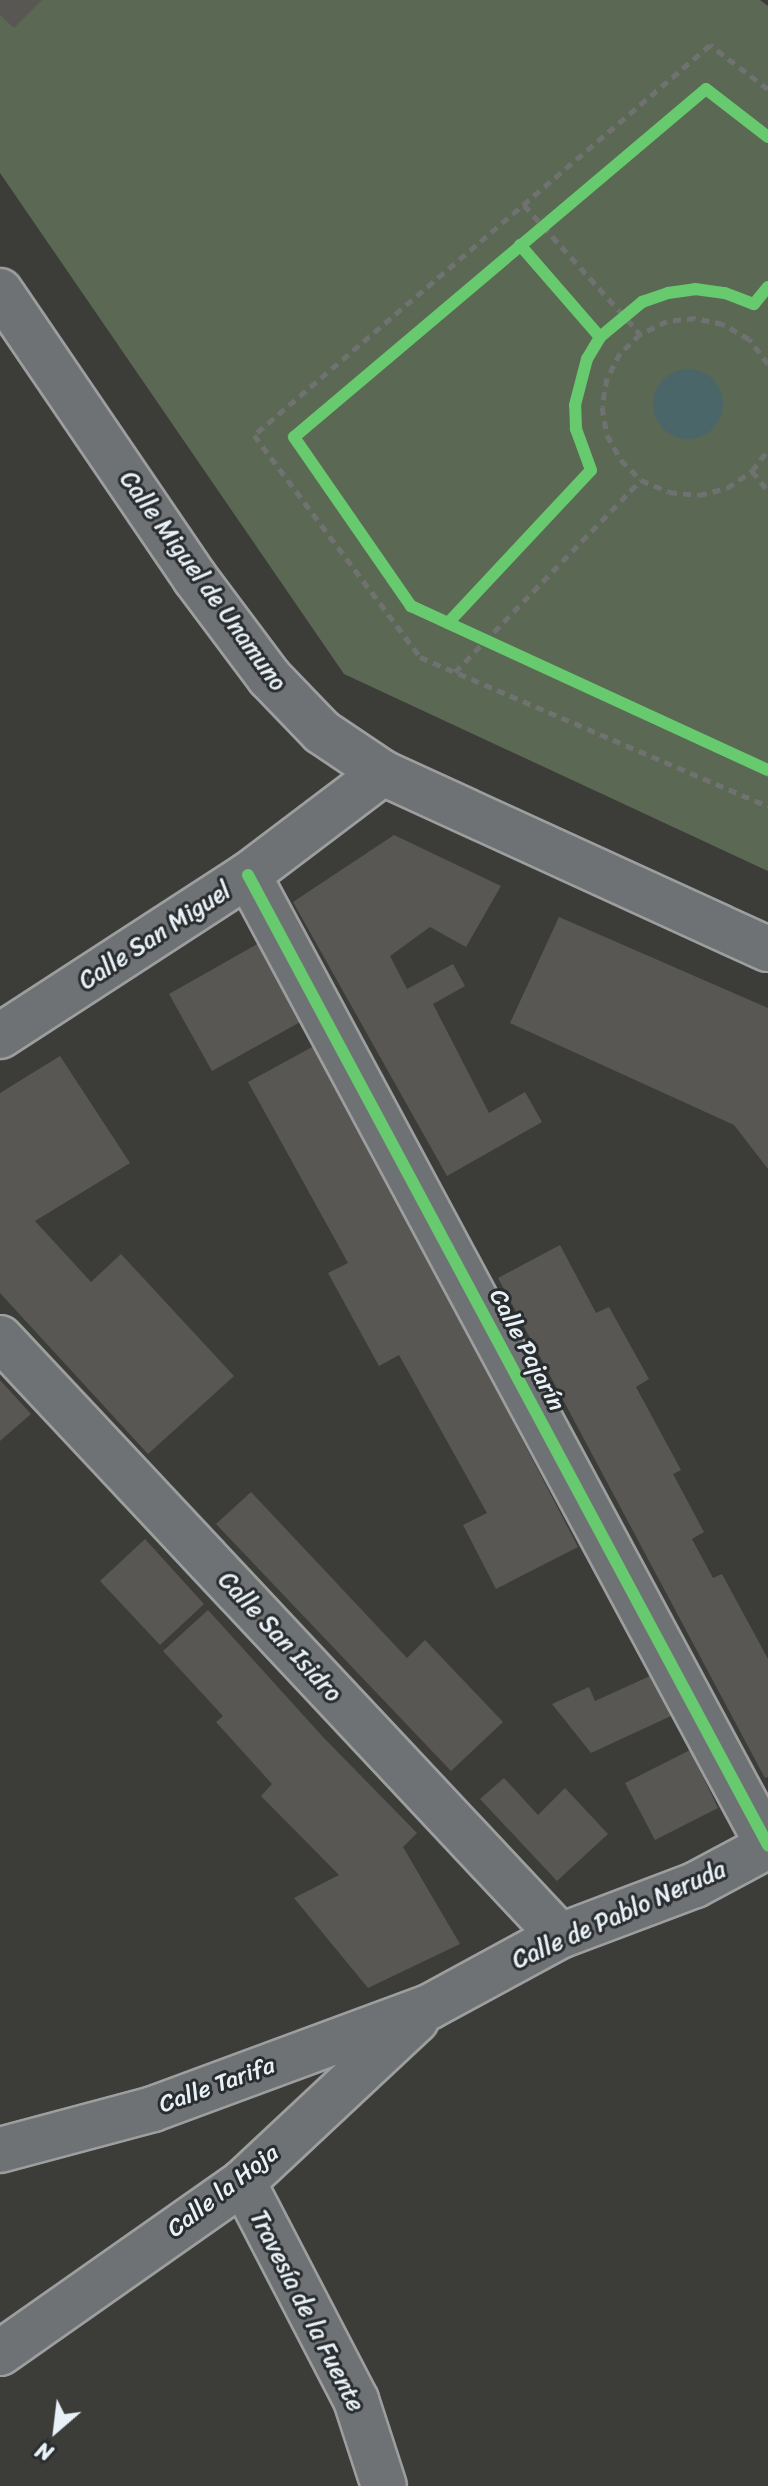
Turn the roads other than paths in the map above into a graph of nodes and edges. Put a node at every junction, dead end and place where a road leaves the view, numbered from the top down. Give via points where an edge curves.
1 (0, 291) edge
2 (383, 773) junction
3 (248, 875) junction
4 (768, 949) edge
5 (0, 1036) edge
6 (0, 1338) edge
7 (768, 1846) edge
8 (560, 1936) junction
9 (429, 2007) junction
10 (0, 2150) edge
11 (243, 2182) junction
12 (0, 2353) edge
13 (384, 2486) edge

1 - 2 street, Calle Miguel de Unamuno via 195,578 269,677 322,732
2 - 3 street, Calle San Miguel
2 - 4 street, Calle Miguel de Unamuno
3 - 5 street, Calle San Miguel
3 - 7 street, Calle Pajarín
6 - 8 street, Calle San Isidro
7 - 8 street, Calle de Pablo Neruda via 695,1885
8 - 9 street, Calle de Pablo Neruda
9 - 10 street, Calle Tarifa via 153,2109
9 - 11 street, Calle la Hoja
11 - 12 street, Calle la Hoja
11 - 13 street, Travesía de la Fuente via 356,2400

